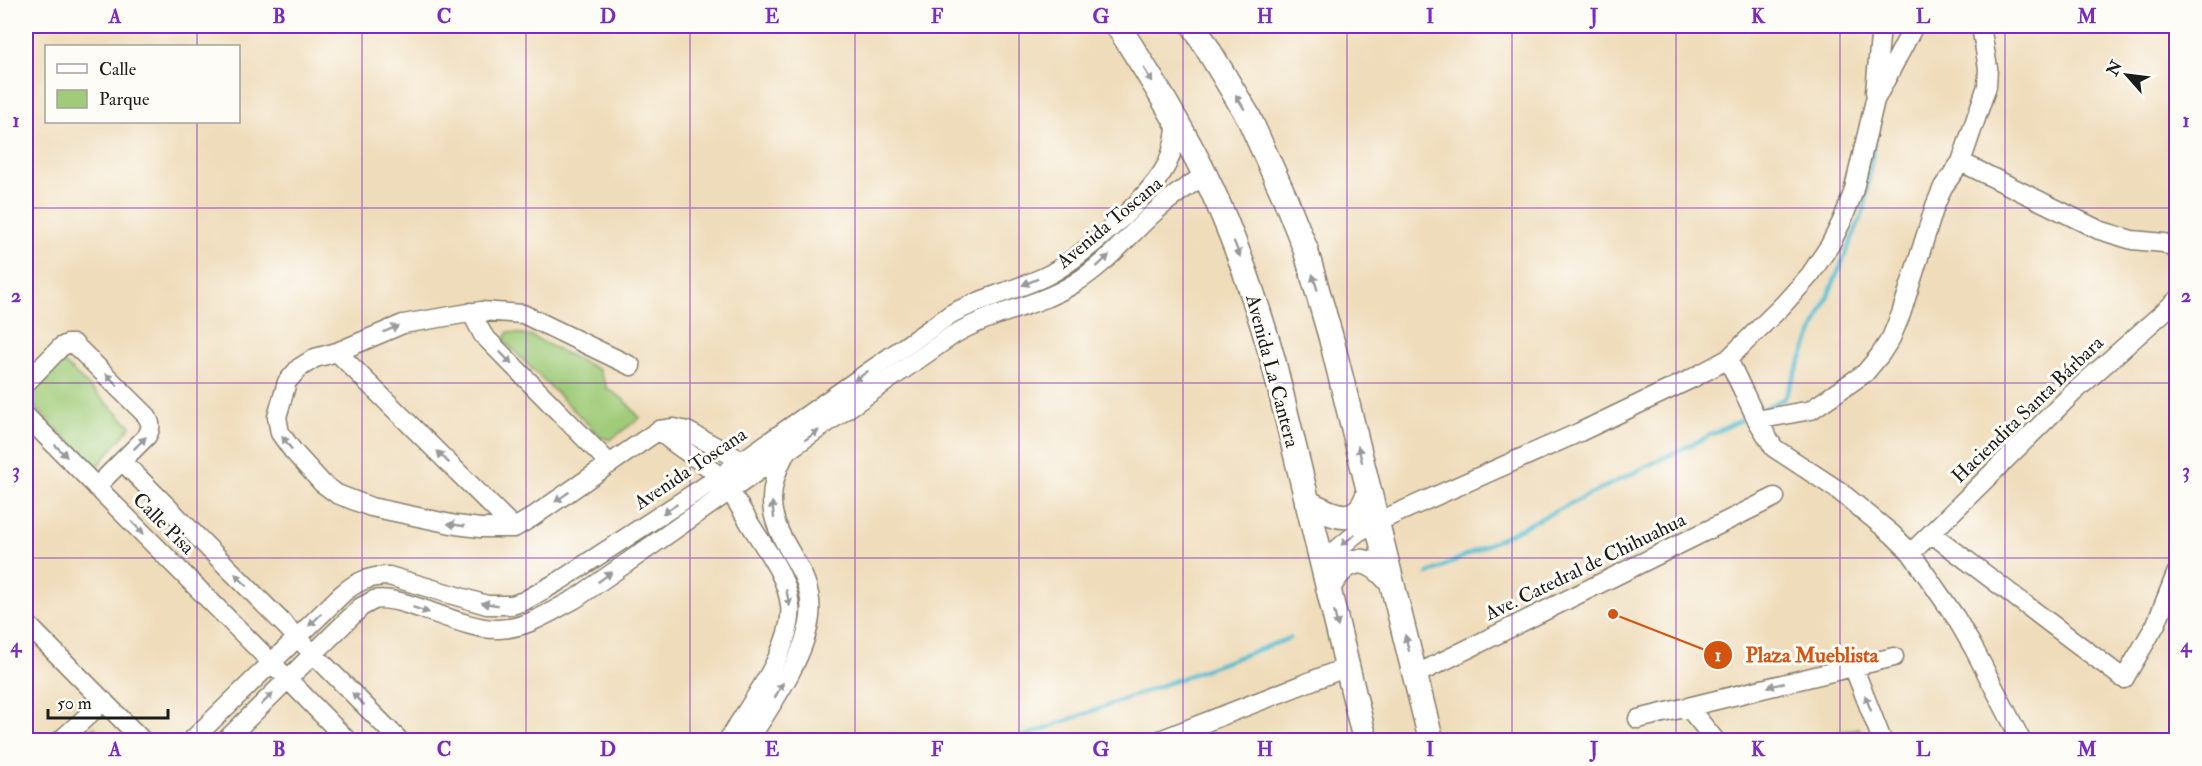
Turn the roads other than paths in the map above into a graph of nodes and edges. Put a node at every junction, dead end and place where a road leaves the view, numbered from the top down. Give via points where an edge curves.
1 (1118, 26) edge
2 (1194, 26) edge
3 (1881, 26) edge
4 (1914, 26) edge
5 (1981, 26) edge
6 (1875, 100) junction
7 (1177, 122) junction
8 (1961, 162) junction
9 (1205, 175) junction
10 (1142, 197) junction
11 (1157, 210) junction
12 (2176, 250) edge
13 (982, 299) junction
14 (2176, 300) edge
15 (471, 312) junction
16 (992, 317) junction
17 (337, 352) junction
18 (1728, 359) junction
19 (631, 366) dead end
20 (26, 383) edge
21 (26, 416) edge
22 (1757, 420) junction
23 (659, 430) junction
24 (768, 443) junction
25 (785, 454) junction
26 (122, 461) junction
27 (742, 461) junction
28 (610, 464) junction
29 (724, 485) junction
30 (96, 487) junction
31 (1369, 492) junction
32 (1775, 497) dead end
33 (1307, 502) junction
34 (1377, 522) junction
35 (514, 528) junction
36 (1932, 534) junction
37 (1911, 553) junction
38 (784, 562) junction
39 (1322, 562) junction
40 (2176, 574) edge
41 (561, 579) junction
42 (1392, 583) junction
43 (1328, 588) junction
44 (575, 599) junction
45 (524, 601) junction
46 (536, 621) junction
47 (26, 623) edge
48 (297, 637) junction
49 (314, 653) junction
50 (1894, 657) dead end
51 (271, 662) junction
52 (1853, 666) junction
53 (1347, 667) junction
54 (1415, 675) junction
55 (288, 679) junction
56 (104, 701) junction
57 (1688, 707) junction
58 (1638, 720) dead end
59 (1435, 736) edge
60 (62, 741) edge
61 (142, 741) edge
62 (192, 741) edge
63 (226, 741) edge
64 (346, 741) edge
65 (399, 741) edge
66 (728, 741) edge
67 (749, 741) edge
68 (1160, 741) edge
69 (1365, 741) edge
70 (1715, 741) edge
71 (1882, 741) edge
72 (2021, 741) edge

1 -> 7 main road, Avenida La Cantera
31 -> 2 main road via 1305,248 1248,116
3 - 6 street
4 - 6 street
5 - 8 street via 1987,86
6 - 18 street via 1853,193 1830,245 1810,275
7 - 9 main road, Avenida La Cantera
7 - 10 street, Avenida Toscana via 1166,167
8 - 12 street via 2099,230 2132,240 2164,243
8 - 22 street via 1935,206 1901,314 1880,355 1848,387 1811,410
9 - 11 street, Avenida Toscana
9 -> 33 main road, Avenida La Cantera via 1259,310
10 - 11 street
10 -> 13 street, Avenida Toscana via 1070,262 1044,277
16 -> 11 street, Avenida Toscana via 1076,283
13 - 16 street
13 -> 24 street, Avenida Toscana via 930,328
14 - 36 street, Haciendita Santa Bárbara via 2074,392
17 -> 15 street via 403,324
15 - 19 street via 523,314
15 -> 28 street via 483,334
25 -> 16 street, Avenida Toscana via 953,335
35 -> 17 street
35 -> 17 street via 456,525 381,510 337,494 322,483 280,433 277,417 287,382 298,368
18 - 22 street
18 - 34 street via 1580,432
26 -> 20 street via 147,436 151,423 80,347 62,347
21 -> 30 street, Calle Pisa
22 - 37 street via 1774,448 1838,490
23 - 27 street via 687,431
23 - 28 street
23 - 29 street via 704,462
24 - 27 street, Avenida Toscana
24 - 29 street via 739,475
25 - 29 street, Avenida Toscana
38 -> 25 street via 771,499
26 - 30 street
48 -> 26 street, Calle Pisa
27 - 29 street, Avenida Toscana
28 -> 35 street
29 - 38 street
29 -> 41 street, Avenida Toscana
44 -> 29 street, Avenida Toscana
30 -> 51 street, Calle Pisa
31 - 33 main road via 1365,505 1356,514 1344,517
31 - 34 main road
32 - 54 street, Ave. Catedral de Chihuahua
33 - 39 main road, Avenida La Cantera
34 -> 39 street via 1358,532
34 - 42 main road
36 - 37 street, Haciendita Santa Bárbara
36 - 40 street via 2124,679 2156,624
37 - 72 street via 1956,618
38 -> 66 street via 790,606 786,640
67 -> 38 street via 793,665 810,615 802,574
39 - 43 main road, Avenida La Cantera
41 - 44 street
41 - 45 street, Avenida Toscana
42 - 43 main road via 1380,568 1356,561 1336,574
54 -> 42 main road
43 -> 53 main road, Avenida La Cantera
44 - 46 street, Avenida Toscana
45 - 46 street
45 -> 48 street, Avenida Toscana via 487,605 400,578 378,576 350,587
49 -> 46 street, Avenida Toscana via 361,607 374,600 388,600 481,628 498,630
47 - 56 street
48 - 49 street, Calle Pisa
48 - 51 street, Avenida Toscana
49 - 55 street, Avenida Toscana
65 -> 49 street, Calle Pisa
50 - 52 street
51 - 55 street, Calle Pisa
51 - 62 street, Avenida Toscana
52 -> 57 street
71 -> 52 street
53 - 68 street
53 - 69 main road, Avenida La Cantera
54 - 59 main road
63 -> 55 street, Avenida Toscana
55 - 64 street, Calle Pisa
56 - 60 street
56 - 61 street
57 - 58 street
57 - 70 street

